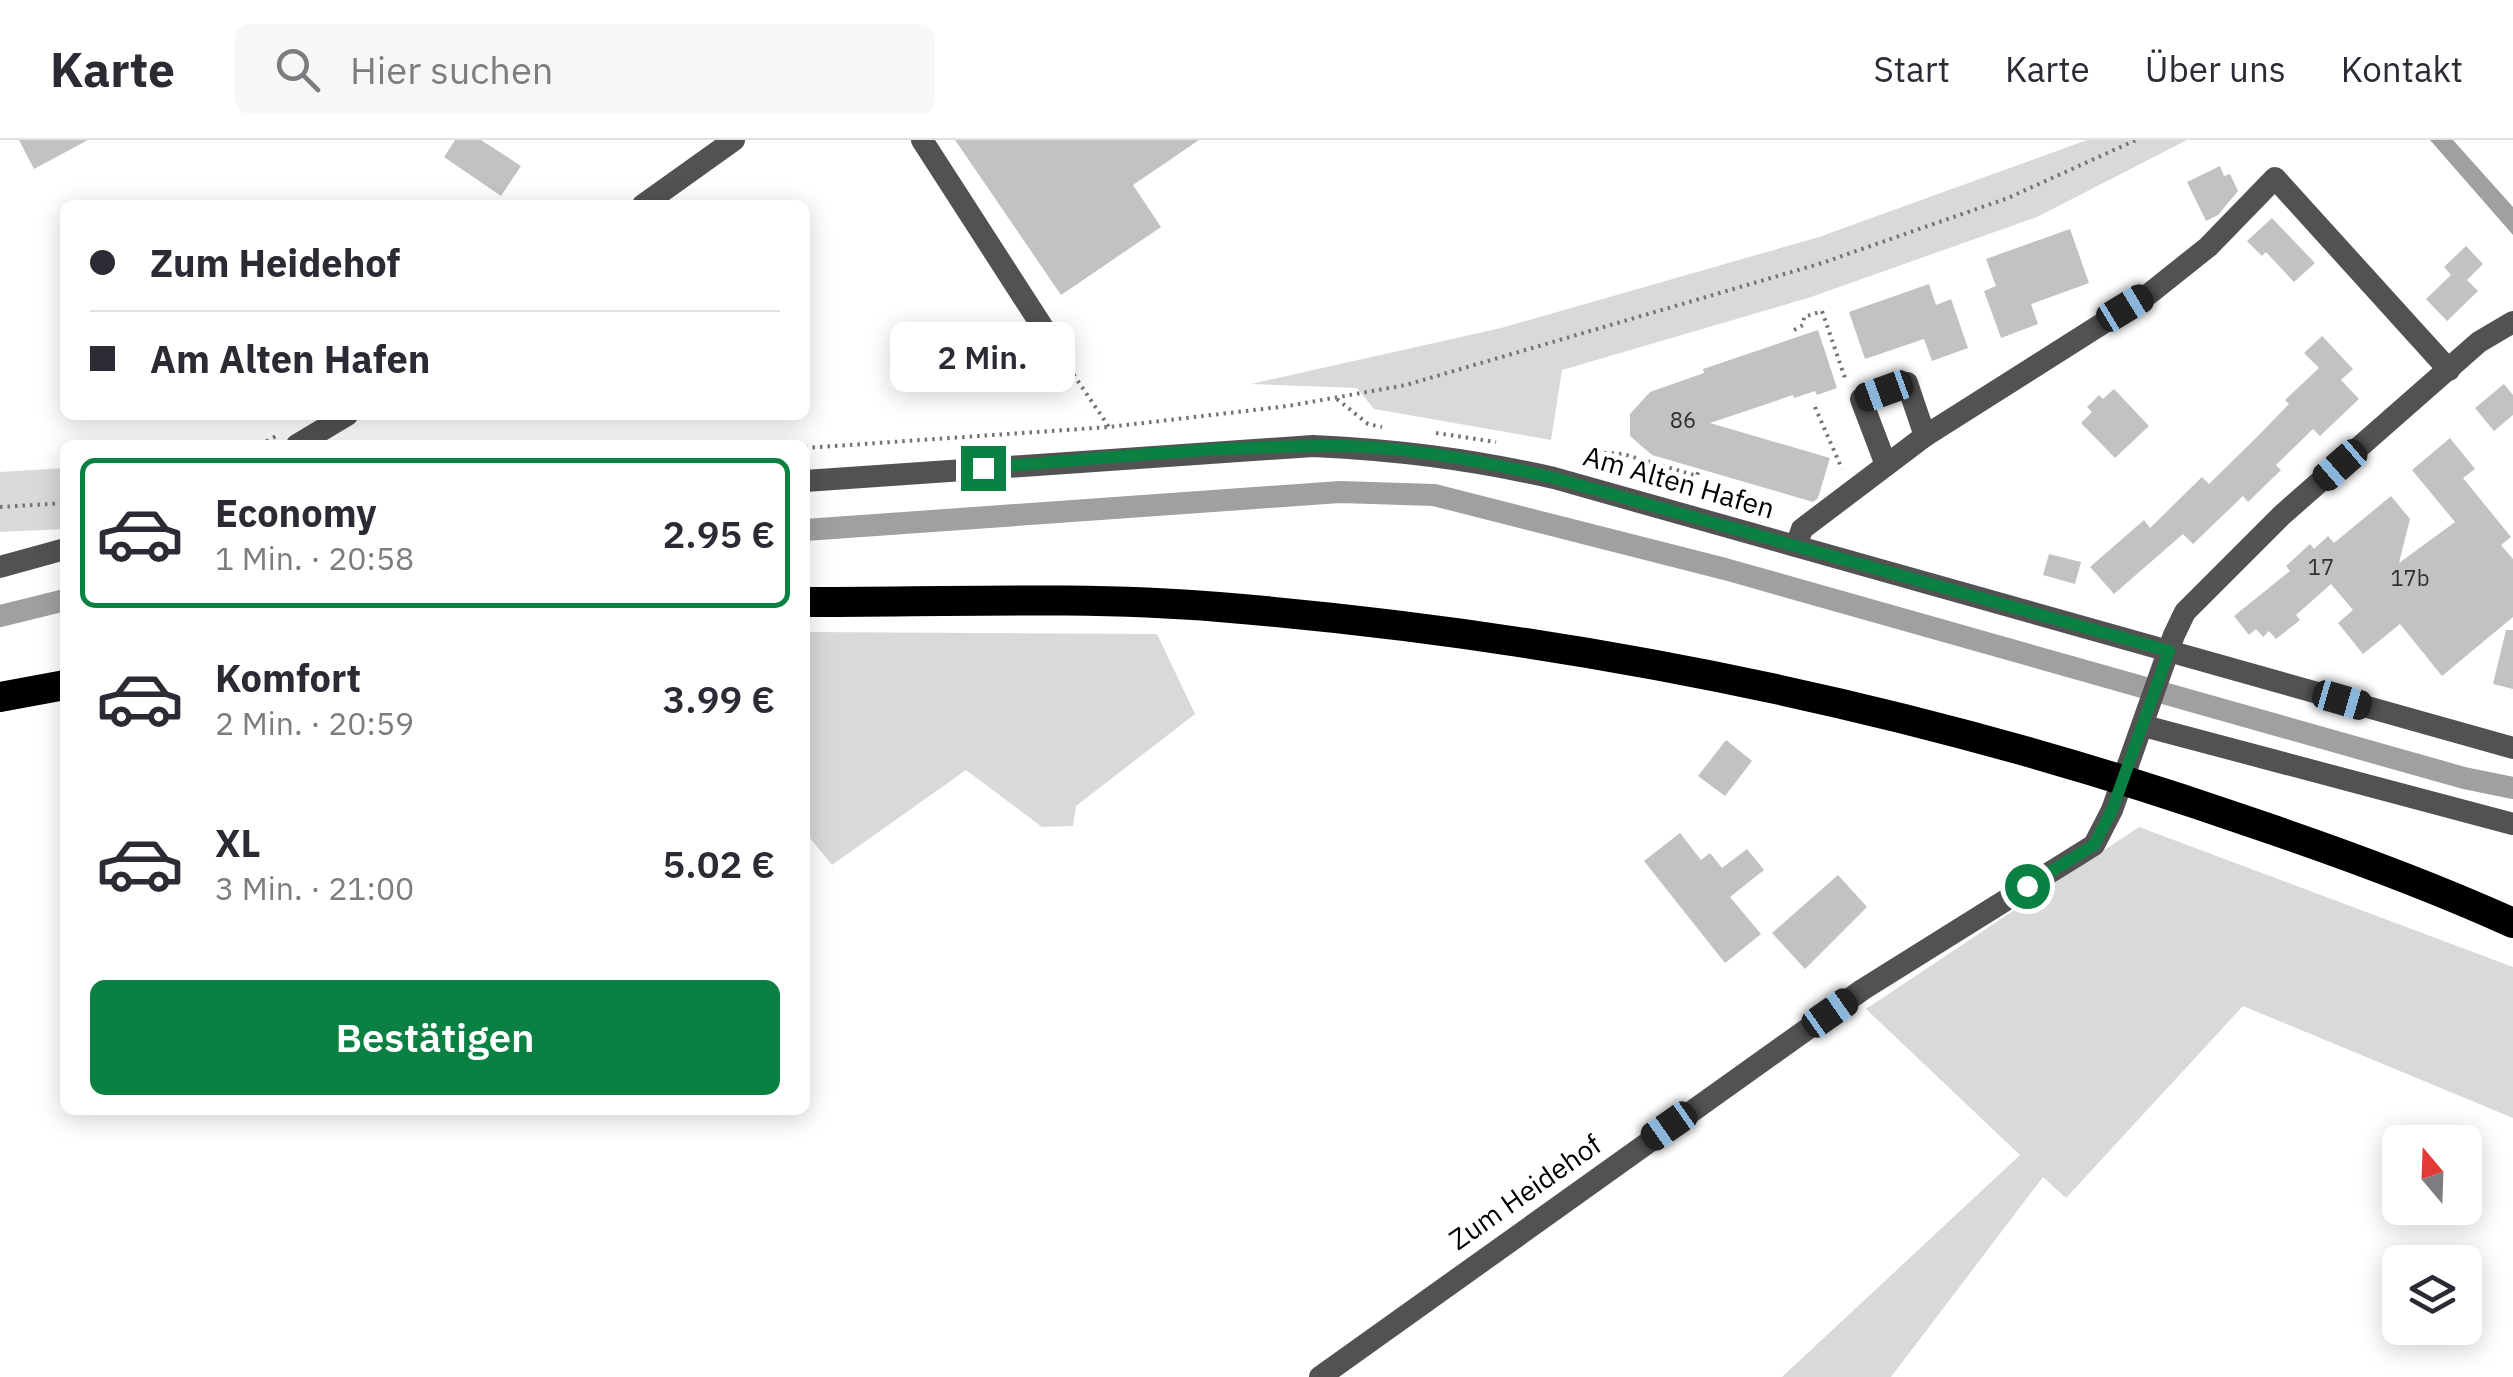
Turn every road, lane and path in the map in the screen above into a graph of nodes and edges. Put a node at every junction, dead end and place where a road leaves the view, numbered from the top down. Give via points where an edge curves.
1 (734, 140) edge
2 (922, 140) edge
3 (2136, 140) edge
4 (650, 200) edge
5 (2513, 322) edge
6 (1794, 330) dead end
7 (1048, 338) joint
8 (2449, 370) junction
9 (1861, 399) junction
10 (1814, 407) dead end
11 (339, 420) edge
12 (1109, 427) junction
13 (1925, 436) junction
14 (313, 440) edge
15 (810, 448) edge
16 (1589, 452) dead end
17 (1886, 465) junction
18 (1700, 469) dead end
19 (810, 481) edge
20 (1852, 492) junction
21 (60, 503) edge
22 (0, 507) edge
23 (1796, 546) junction
24 (60, 549) edge
25 (0, 567) edge
26 (810, 602) edge
27 (2169, 651) junction
28 (60, 686) edge
29 (0, 696) edge
30 (2148, 715) junction
31 (2513, 748) edge
32 (2513, 824) edge
33 (2513, 922) edge
34 (1320, 1377) edge

1 - 4 street
2 - 7 street
3 - 12 path via 2008,198 1822,262 1406,385
5 - 8 street, Zum Heidehof
6 - 9 path via 1822,311 1850,390
7 - 12 path
8 - 13 street via 2275,178 2149,294
8 - 27 street, Zum Heidehof via 2243,554 2186,612
9 - 13 street via 1908,383
9 - 17 street
10 - 20 path
11 - 14 street
12 - 15 path
13 - 17 street
16 - 18 path via 1623,454 1697,476
17 - 20 street
19 - 23 street, Am Alten Hafen via 1313,446 1394,450 1554,478
20 - 23 street via 1802,529
21 - 22 path
23 - 27 street, Am Alten Hafen
24 - 25 street
26 - 33 highway via 1215,607 1452,630 1683,668 1892,715 2158,790
27 - 30 street, Zum Heidehof
27 - 31 street, Am Alten Hafen
28 - 29 highway
30 - 32 street
30 - 34 street, Zum Heidehof via 2094,845 1862,990

